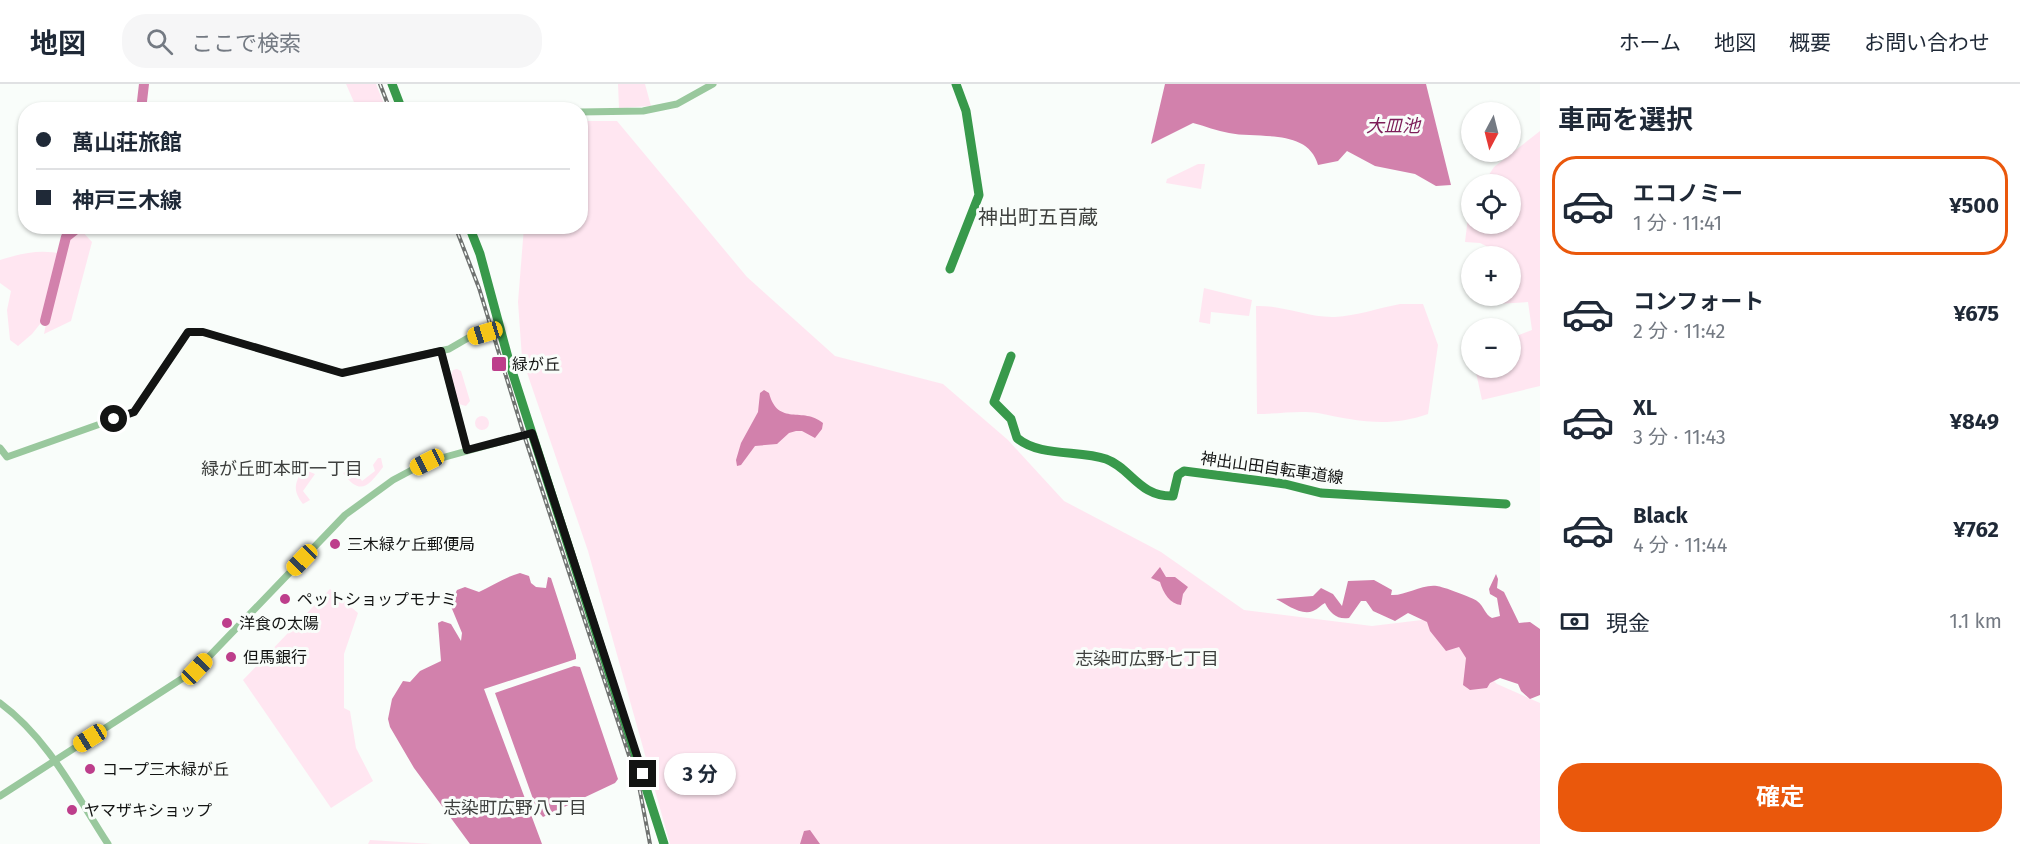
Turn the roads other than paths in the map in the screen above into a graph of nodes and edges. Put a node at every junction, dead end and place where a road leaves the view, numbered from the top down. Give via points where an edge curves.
1 (392, 84) edge
2 (713, 84) edge
3 (956, 84) edge
4 (399, 102) edge
5 (588, 112) edge
6 (473, 234) edge
7 (950, 269) dead end
8 (500, 330) junction
9 (441, 351) junction
10 (1011, 356) dead end
11 (532, 433) junction
12 (0, 448) edge
13 (467, 450) junction
14 (1506, 504) dead end
15 (0, 703) edge
16 (55, 760) junction
17 (0, 795) edge
18 (108, 844) edge
19 (664, 844) edge

1 - 4 main road
2 - 5 street via 677,104 643,111
3 - 7 main road via 966,111 979,195
6 - 8 main road
8 - 9 street via 468,338
8 - 11 main road
9 - 12 street via 342,373 203,332 188,332 134,412 7,457
9 - 13 street
10 - 14 main road, 神出山田自転車道線 via 994,402 1011,419 1017,438 1046,450 1104,458 1152,492 1173,496 1178,475 1184,471 1285,484 1321,493
11 - 13 street
11 - 19 main road
13 - 16 street via 427,462 393,480 345,515 197,669
15 - 16 street via 15,714
16 - 17 street
16 - 18 street

